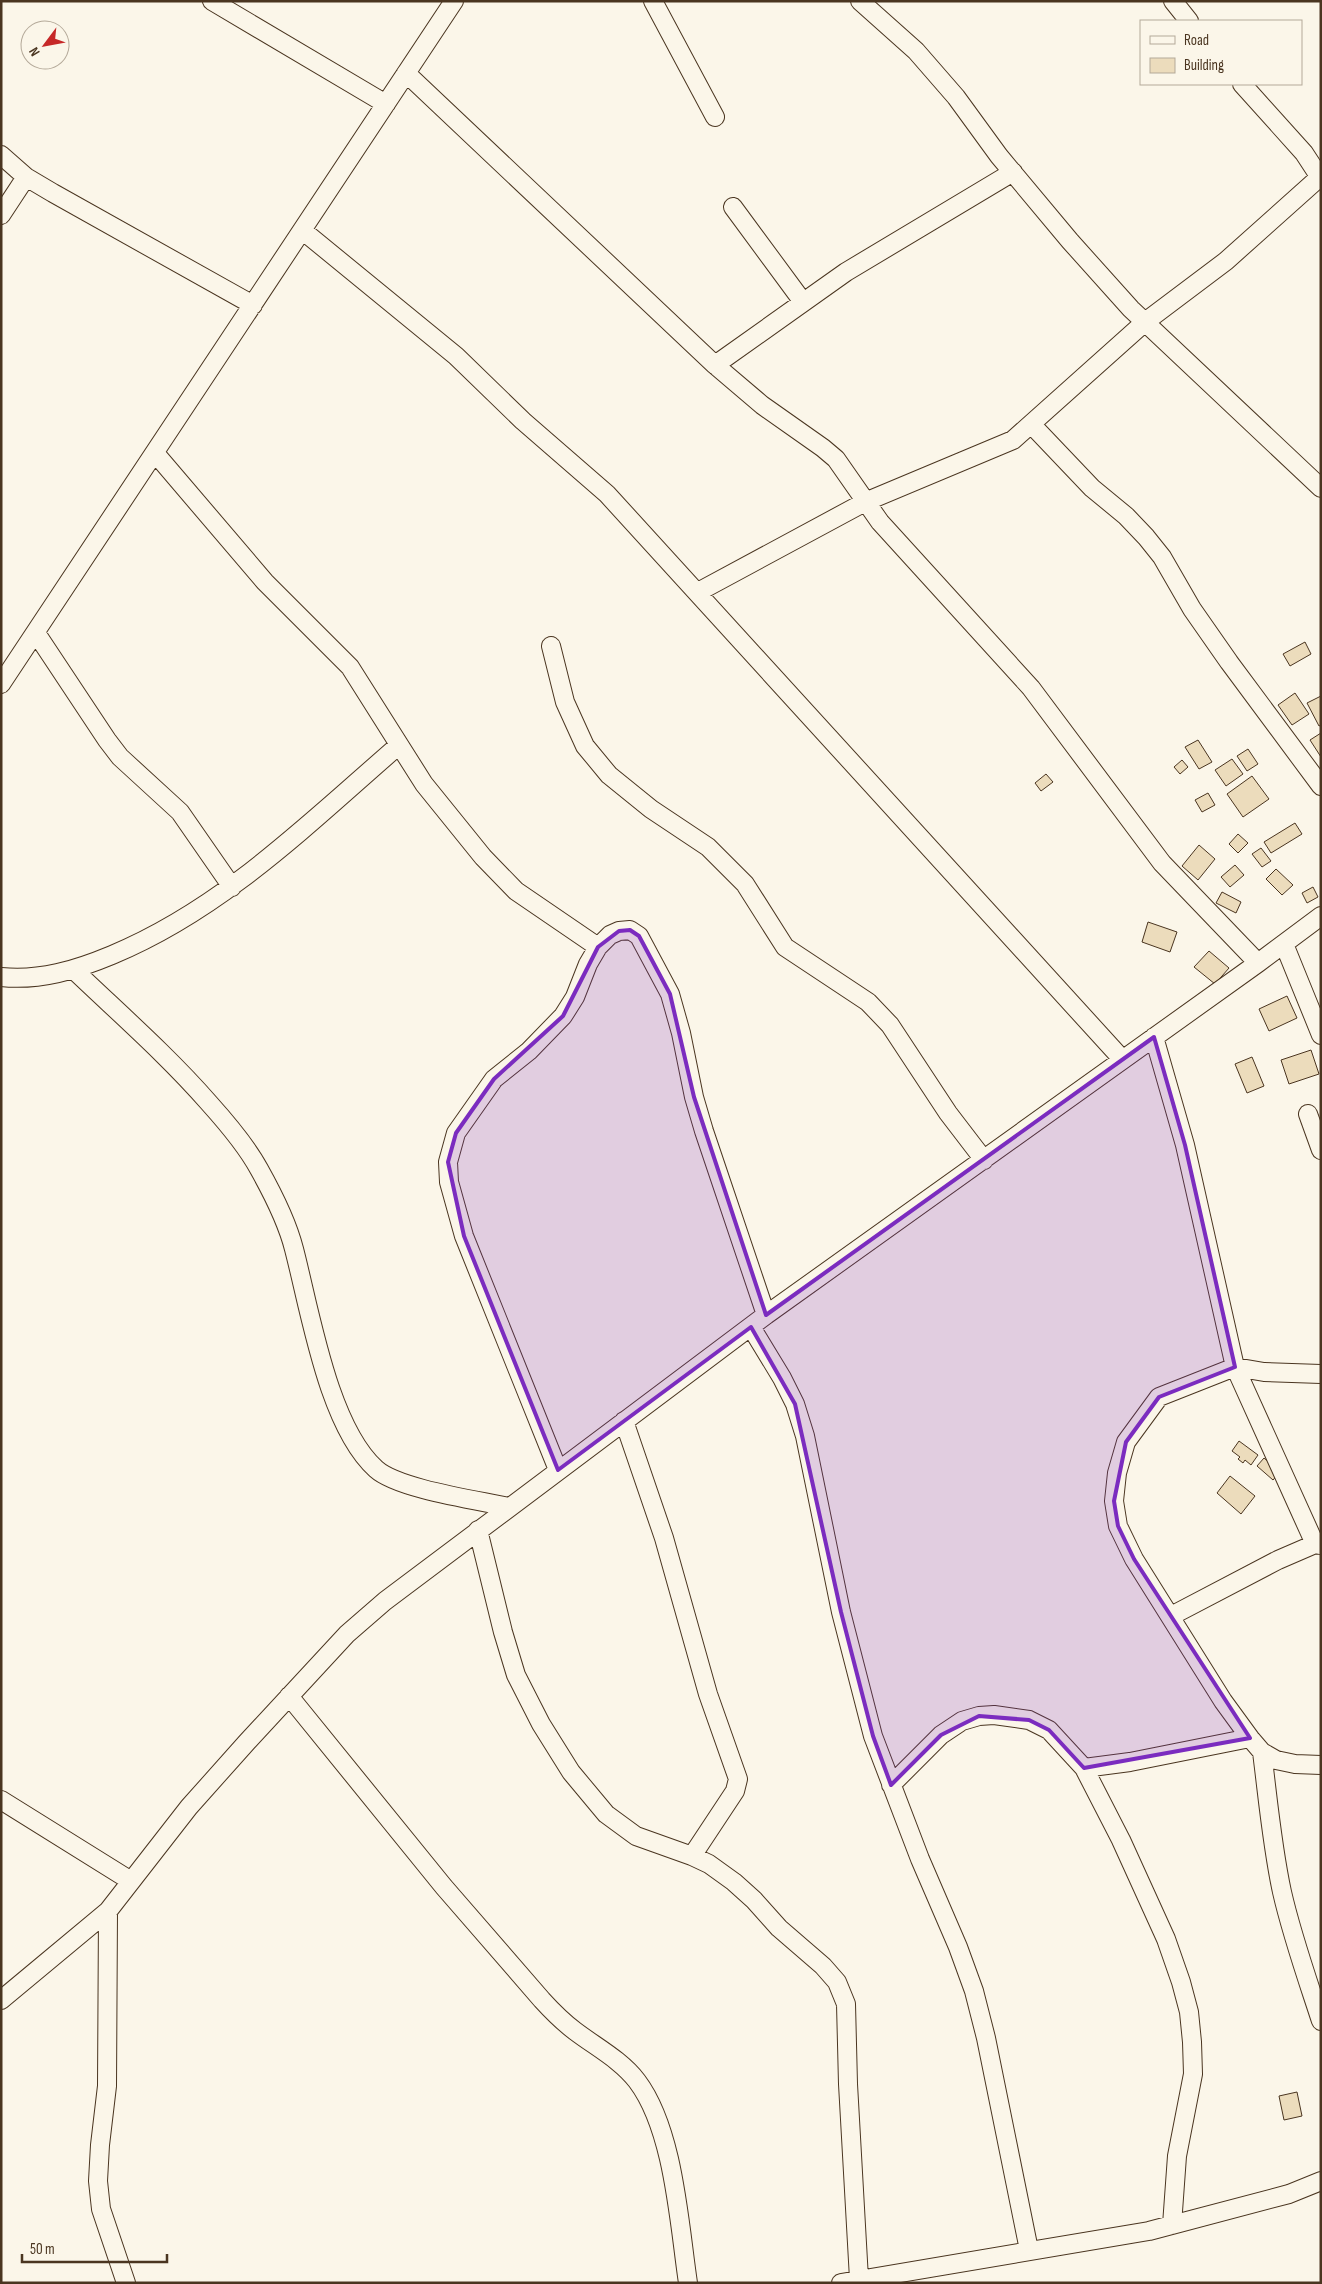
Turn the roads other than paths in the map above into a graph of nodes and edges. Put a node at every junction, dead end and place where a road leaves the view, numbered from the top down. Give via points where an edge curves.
1 (212, 1) edge
2 (454, 1) edge
3 (653, 1) edge
4 (860, 1) edge
5 (1173, 1) edge
6 (1188, 20) edge
7 (406, 73) junction
8 (1243, 85) edge
9 (386, 104) junction
10 (715, 117) dead end
11 (1, 156) edge
12 (1013, 172) junction
13 (26, 177) junction
14 (1320, 178) edge
15 (733, 207) dead end
16 (1, 215) edge
17 (302, 230) junction
18 (803, 302) junction
19 (253, 305) junction
20 (1145, 322) junction
21 (715, 365) junction
22 (1032, 425) junction
23 (155, 453) junction
24 (1321, 488) edge
25 (865, 502) junction
26 (698, 592) junction
27 (36, 633) junction
28 (551, 646) dead end
29 (1, 684) edge
30 (399, 746) junction
31 (1321, 786) edge
32 (232, 887) junction
33 (1321, 916) edge
34 (1284, 944) junction
35 (598, 947) junction
36 (1258, 964) junction
37 (75, 970) junction
38 (1, 977) edge
39 (1321, 1035) edge
40 (1154, 1036) junction
41 (1122, 1059) junction
42 (1308, 1114) dead end
43 (1321, 1150) edge
44 (984, 1160) junction
45 (766, 1315) junction
46 (751, 1327) junction
47 (1235, 1367) junction
48 (1321, 1374) edge
49 (624, 1421) junction
50 (558, 1470) junction
51 (509, 1507) junction
52 (478, 1530) junction
53 (1318, 1545) edge
54 (1171, 1616) junction
55 (288, 1696) junction
56 (1250, 1738) junction
57 (1262, 1752) junction
58 (1321, 1765) edge
59 (1084, 1768) junction
60 (892, 1785) junction
61 (1, 1800) edge
62 (692, 1856) junction
63 (131, 1881) junction
64 (108, 1911) junction
65 (1, 2000) edge
66 (1321, 2021) edge
67 (1321, 2182) edge
68 (1172, 2225) junction
69 (1029, 2250) junction
70 (859, 2278) junction
71 (126, 2283) edge
72 (688, 2283) edge
73 (841, 2283) edge

1 - 9 street
2 - 7 street
3 - 10 street
4 - 12 street via 916,51
5 - 6 street
7 - 9 street
7 - 21 street
8 - 14 street via 1304,153
9 - 17 street
11 - 13 street
12 - 18 street via 846,272
12 - 20 street via 1070,241
13 - 16 street
13 - 19 street
14 - 20 street via 1226,261
15 - 18 street
17 - 19 street
17 - 26 street via 456,356 523,421 607,494
18 - 21 street
19 - 23 street
20 - 22 street
20 - 24 street
21 - 25 street via 762,405 823,448 836,460
22 - 25 street via 1013,440 994,449
22 - 31 street via 1092,488 1146,537 1229,662
23 - 27 street
23 - 30 street via 265,582 350,667
25 - 26 street
25 - 36 street via 1031,688 1162,863
26 - 41 street
27 - 29 street
27 - 32 street via 120,757 180,812
28 - 44 street via 565,702 585,746 609,775 708,847 745,884 785,947 868,1002 890,1025 948,1113
30 - 32 street
30 - 35 street via 424,784 500,876 516,891
32 - 37 street via 186,918 130,948
33 - 34 street
34 - 36 street
34 - 39 street
35 - 45 street via 610,935 630,930 639,936 652,956 670,994 694,1098
35 - 50 street via 563,1016 529,1051 494,1079 456,1133 448,1162 449,1182 464,1236
36 - 40 street
37 - 38 street via 39,976
37 - 51 street via 193,1085 227,1123 259,1168 294,1246 321,1356 340,1416 376,1470 401,1483
40 - 41 street
40 - 47 street via 1185,1145
41 - 44 street
42 - 43 street
44 - 45 street
45 - 46 street
46 - 49 street
46 - 60 street via 795,1404 805,1436 844,1622 873,1736
47 - 48 street via 1264,1372
47 - 53 street
47 - 54 street via 1159,1397 1126,1442 1117,1473 1114,1501 1118,1526 1134,1559
49 - 50 street
49 - 62 street via 667,1546 708,1694 738,1779 736,1791
50 - 51 street
51 - 52 street
52 - 55 street via 347,1634
52 - 62 street via 516,1675 571,1772 606,1814 636,1836
53 - 54 street via 1278,1560
54 - 56 street via 1223,1701
55 - 63 street via 189,1807
55 - 72 street via 444,1887 542,2000 637,2081 648,2099 666,2147
56 - 57 street
56 - 59 street
57 - 58 street via 1276,1760
57 - 66 street via 1282,1891
59 - 60 street via 1049,1730 1029,1720 979,1716 962,1721 941,1734
59 - 68 street via 1166,1939 1182,1982 1188,2012 1193,2074 1177,2156
60 - 69 street via 974,1991
61 - 63 street
62 - 70 street via 734,1882 779,1928 823,1966 837,1982 846,2004
63 - 64 street
64 - 65 street
64 - 71 street via 107,2086 98,2181 101,2209
67 - 68 street via 1290,2194
68 - 69 street
69 - 70 street
70 - 73 street

